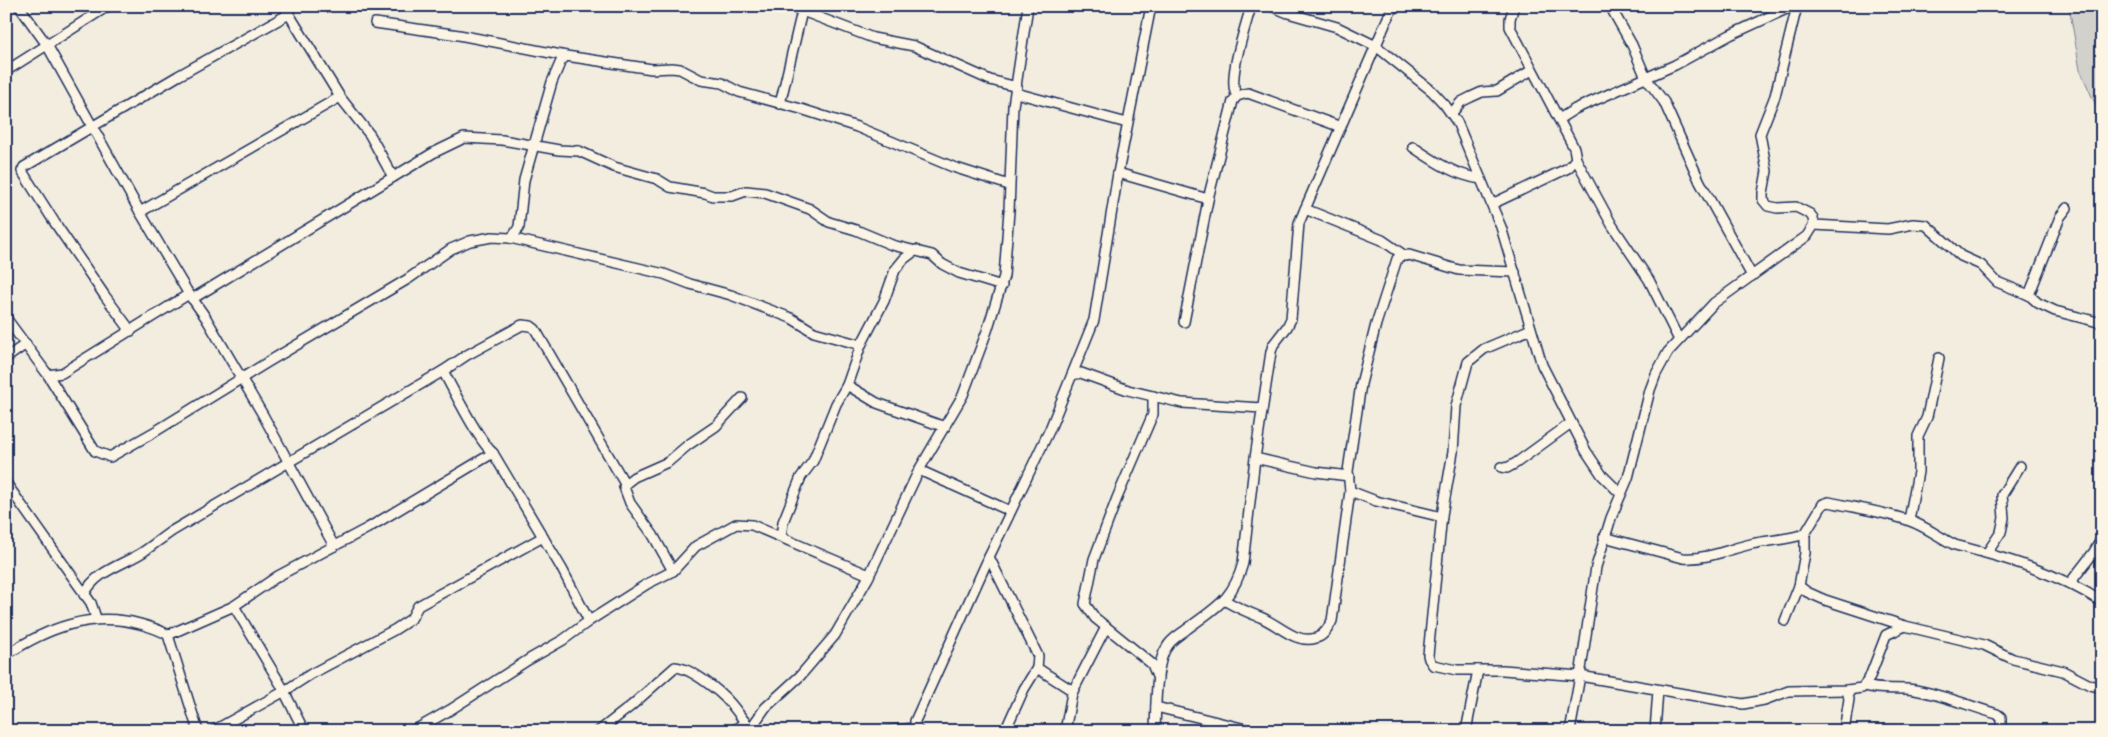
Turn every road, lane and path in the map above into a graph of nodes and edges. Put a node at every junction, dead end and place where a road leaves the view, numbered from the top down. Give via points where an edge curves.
1 (19, 6) edge
2 (108, 6) edge
3 (789, 6) edge
4 (1028, 6) edge
5 (1152, 6) edge
6 (1251, 6) edge
7 (1271, 6) edge
8 (1393, 6) edge
9 (1514, 6) edge
10 (1610, 6) edge
11 (1793, 6) edge
12 (1798, 6) edge
13 (803, 9) edge
14 (287, 10) edge
15 (375, 23) dead end
16 (47, 45) junction
17 (1376, 46) junction
18 (566, 56) junction
19 (1532, 70) junction
20 (6, 71) edge
21 (1646, 78) junction
22 (1016, 90) junction
23 (1237, 96) junction
24 (340, 97) junction
25 (780, 104) junction
26 (1452, 114) junction
27 (1559, 118) junction
28 (1127, 123) junction
29 (94, 127) junction
30 (1341, 127) junction
31 (535, 146) junction
32 (1413, 147) dead end
33 (1576, 158) junction
34 (1118, 173) junction
35 (393, 177) junction
36 (1481, 179) junction
37 (1010, 185) junction
38 (1208, 199) junction
39 (1492, 204) junction
40 (2067, 208) dead end
41 (1305, 209) junction
42 (140, 212) junction
43 (1814, 225) junction
44 (510, 238) junction
45 (916, 250) junction
46 (1405, 256) junction
47 (1515, 272) junction
48 (1752, 276) junction
49 (1002, 286) junction
50 (2028, 295) junction
51 (191, 296) junction
52 (6, 318) edge
53 (1184, 322) dead end
54 (2102, 323) edge
55 (1531, 329) junction
56 (131, 331) junction
57 (1679, 340) junction
58 (26, 344) junction
59 (861, 346) junction
60 (6, 358) edge
61 (1939, 358) dead end
62 (443, 371) junction
63 (1077, 371) junction
64 (48, 375) junction
65 (242, 379) junction
66 (848, 385) junction
67 (1153, 396) junction
68 (742, 398) dead end
69 (1262, 408) junction
70 (1571, 423) junction
71 (945, 427) junction
72 (493, 453) junction
73 (1255, 458) junction
74 (288, 462) junction
75 (2020, 466) dead end
76 (1501, 467) dead end
77 (919, 470) junction
78 (1349, 476) junction
79 (6, 483) edge
80 (625, 484) junction
81 (1350, 491) junction
82 (1621, 494) junction
83 (1010, 511) junction
84 (1442, 517) junction
85 (1909, 520) junction
86 (1805, 534) junction
87 (543, 537) junction
88 (781, 537) junction
89 (1604, 537) junction
90 (2102, 538) edge
91 (334, 546) junction
92 (1987, 553) junction
93 (989, 557) junction
94 (673, 571) junction
95 (869, 575) junction
96 (2070, 583) junction
97 (1799, 586) junction
98 (84, 595) junction
99 (1224, 600) junction
100 (2102, 602) edge
101 (234, 606) junction
102 (96, 618) junction
103 (1882, 619) junction
104 (589, 621) junction
105 (1785, 621) dead end
106 (1904, 626) junction
107 (1106, 627) junction
108 (168, 635) junction
109 (1886, 635) junction
110 (7, 652) edge
111 (1156, 665) junction
112 (1037, 668) junction
113 (1478, 670) junction
114 (1580, 676) junction
115 (2102, 688) edge
116 (1658, 690) junction
117 (1073, 691) junction
118 (1855, 691) junction
119 (283, 692) junction
120 (1156, 707) junction
121 (750, 727) edge
122 (917, 730) edge
123 (198, 731) edge
124 (213, 731) edge
125 (304, 731) edge
126 (413, 731) edge
127 (598, 731) edge
128 (733, 731) edge
129 (885, 731) edge
130 (1005, 731) edge
131 (1065, 731) edge
132 (1155, 731) edge
133 (1254, 731) edge
134 (1466, 731) edge
135 (1570, 731) edge
136 (1655, 731) edge
137 (1844, 731) edge
138 (2001, 731) edge

1 - 16 street
2 - 16 street
3 - 13 street
4 - 22 street
5 - 28 street
6 - 23 street via 1233,77 1233,91
7 - 17 street via 1337,27
8 - 17 street
9 - 19 street via 1510,27
10 - 21 street via 1632,44
11 - 21 street
12 - 43 street via 1775,96 1760,134 1767,171 1763,193 1768,206 1804,209 1813,218
13 - 22 street via 873,38 914,46
13 - 25 street
14 - 24 street
14 - 29 street
15 - 18 street via 459,34
16 - 20 street
16 - 29 street
17 - 26 street via 1432,90
17 - 30 street
18 - 25 street via 657,70 680,69 701,80 722,83
18 - 31 street via 552,82
19 - 26 street via 1498,91 1471,97
19 - 27 street
21 - 27 street
21 - 48 street via 1664,102 1700,182
22 - 28 street
22 - 37 street
23 - 30 street via 1248,93
23 - 38 street via 1230,109
24 - 35 street via 370,135
24 - 42 street
25 - 37 street via 857,127 953,168
26 - 36 street
27 - 33 street
28 - 34 street
29 - 42 street
29 - 56 street via 22,171
30 - 41 street
31 - 35 street via 464,138
31 - 44 street via 524,180 518,231
31 - 45 street via 579,151 614,167 657,179 670,187 713,196 732,196 746,191 765,193 810,209 829,222 892,245
32 - 36 street via 1447,169
33 - 39 street via 1568,168
33 - 57 street via 1612,225 1649,280
34 - 38 street
34 - 63 street via 1097,308
35 - 51 street
36 - 39 street
37 - 49 street
38 - 53 street
39 - 47 street
40 - 50 street via 2060,217
41 - 46 street via 1382,240
41 - 69 street via 1299,224 1291,319 1273,345
42 - 51 street
43 - 48 street via 1807,236
43 - 50 street via 1888,229 1926,225 1961,256 1981,265 1997,282
44 - 59 street via 664,274 731,295 791,318 814,332
44 - 65 street via 470,241 451,249 408,279
45 - 49 street via 932,255 960,273
45 - 59 street via 895,270 884,301
46 - 47 street via 1459,270
46 - 78 street via 1400,256 1395,262 1376,324 1361,384
47 - 55 street
48 - 57 street via 1714,304
49 - 71 street via 963,395
50 - 54 street via 2055,311
51 - 56 street
51 - 65 street
52 - 58 street
55 - 70 street via 1542,365
55 - 84 street via 1484,349 1468,362 1456,406 1453,452
56 - 64 street via 62,373
57 - 82 street via 1656,374
58 - 60 street
58 - 64 street
59 - 66 street
61 - 85 street via 1927,417 1918,436 1918,472
62 - 72 street
62 - 74 street
62 - 80 street via 522,325 531,326
63 - 67 street
63 - 83 street
64 - 65 street via 95,451 108,457
65 - 74 street
66 - 71 street via 877,403
66 - 88 street via 836,404 813,461 801,477 783,522
67 - 69 street via 1182,403
67 - 107 street via 1153,414 1114,504 1094,559 1086,598 1088,610
68 - 80 street via 716,426 668,462
69 - 73 street
70 - 76 street via 1516,463 1507,468
70 - 82 street via 1602,475
71 - 77 street
72 - 87 street
72 - 91 street
73 - 78 street
73 - 99 street via 1243,563 1235,588
74 - 91 street
74 - 98 street via 97,577
75 - 92 street via 2002,495 2004,518 2001,532
77 - 83 street
77 - 95 street
78 - 81 street
79 - 98 street
80 - 94 street via 630,503
81 - 84 street via 1376,501
81 - 99 street via 1332,621 1322,635 1316,639 1296,636
82 - 89 street
83 - 93 street
84 - 113 street via 1429,659 1442,667
85 - 86 street via 1829,502 1818,510
85 - 92 street via 1956,545
86 - 89 street via 1694,559
86 - 97 street
87 - 104 street
87 - 119 street via 418,606 411,619 394,630
88 - 94 street via 752,525 736,524 696,546
88 - 95 street
89 - 114 street via 1596,568
90 - 96 street
91 - 101 street via 278,576
92 - 96 street
93 - 112 street via 1038,656
93 - 122 street via 915,721
94 - 104 street
95 - 121 street via 835,636
96 - 100 street
97 - 103 street via 1825,600
97 - 105 street
98 - 102 street
99 - 111 street via 1166,647
101 - 108 street
101 - 119 street
102 - 108 street via 125,620
102 - 110 street via 38,636
103 - 106 street
103 - 109 street
104 - 126 street
106 - 109 street
106 - 115 street via 1970,640 2012,660 2063,671
107 - 111 street
107 - 117 street
108 - 123 street
109 - 118 street
111 - 120 street
112 - 117 street
112 - 130 street
113 - 114 street
113 - 134 street
114 - 116 street
114 - 135 street
116 - 118 street via 1743,704 1789,691
116 - 136 street
117 - 131 street
118 - 137 street
118 - 138 street via 1913,690 1934,694 1997,714 2001,717
119 - 124 street
119 - 125 street
120 - 132 street
120 - 133 street
121 - 127 street via 712,688 682,667 675,667
121 - 128 street
122 - 129 street

